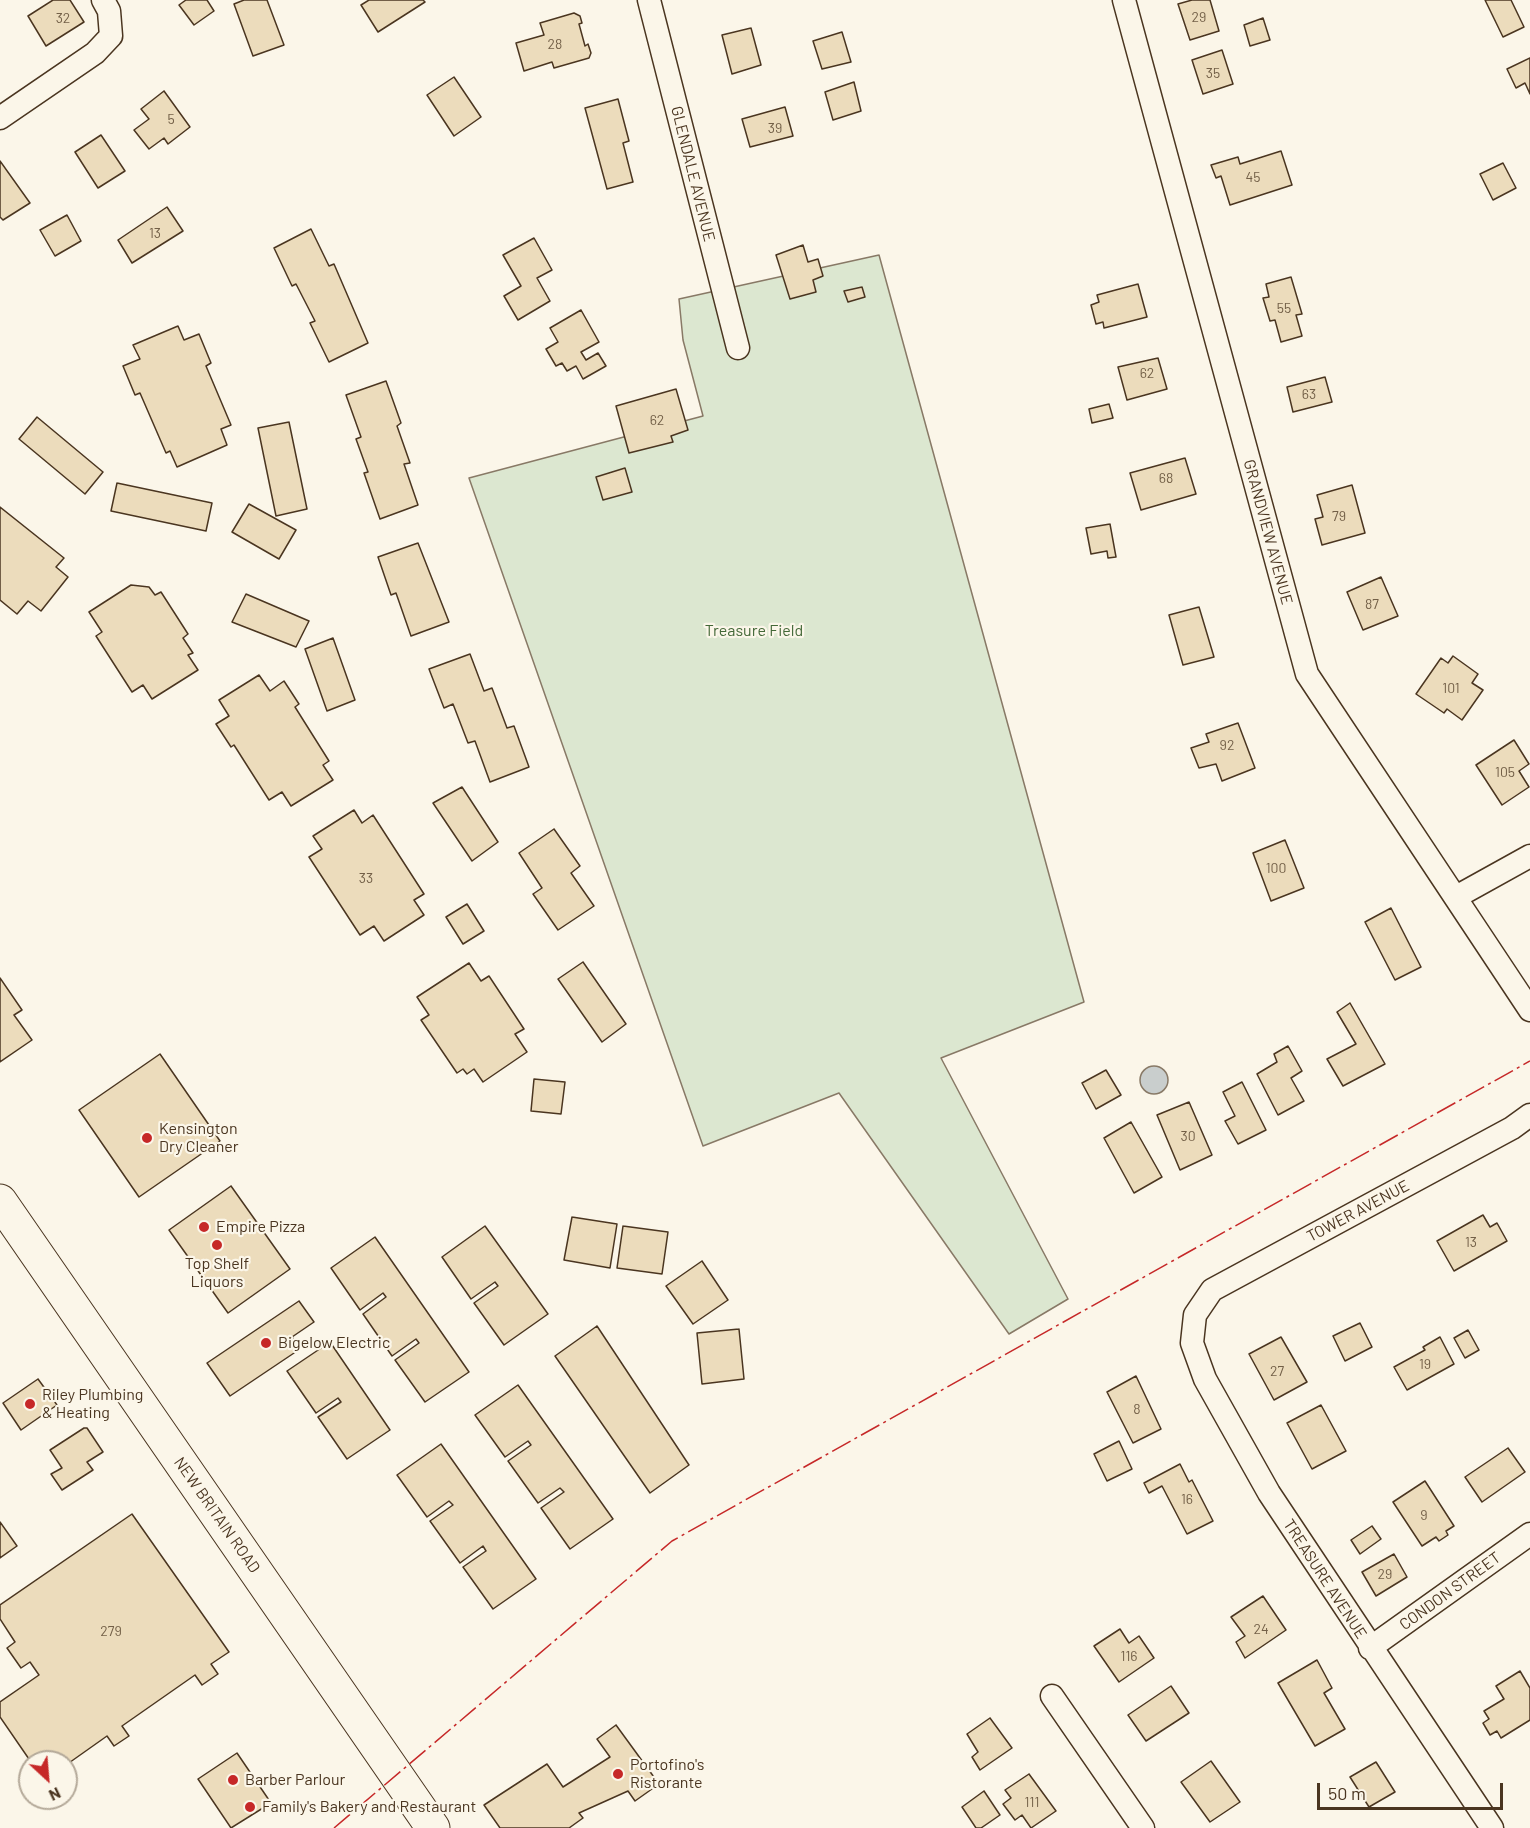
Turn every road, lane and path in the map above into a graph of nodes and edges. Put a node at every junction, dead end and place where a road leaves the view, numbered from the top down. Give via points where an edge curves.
1 (103, 0) edge
2 (649, 0) edge
3 (1124, 0) edge
4 (0, 118) edge
5 (738, 348) dead end
6 (1530, 856) edge
7 (1456, 897) junction
8 (1530, 1010) edge
9 (1530, 1115) edge
10 (0, 1201) edge
11 (1195, 1315) joint
12 (1530, 1533) edge
13 (1370, 1648) junction
14 (1052, 1696) dead end
15 (433, 1828) edge
16 (1143, 1828) edge
17 (1492, 1828) edge

1 - 4 street via 109,11 111,36 95,53
2 - 5 street, GLENDALE AVENUE
3 - 7 street, GRANDVIEW AVENUE via 1306,674
6 - 7 street
7 - 8 street, GRANDVIEW AVENUE
9 - 11 street, TOWER AVENUE via 1502,1134 1212,1290
10 - 15 main road, NEW BRITAIN ROAD
11 - 13 street, TREASURE AVENUE via 1192,1343 1205,1379 1269,1493
12 - 13 street, CONDON STREET
13 - 17 street, TREASURE AVENUE
14 - 16 street

